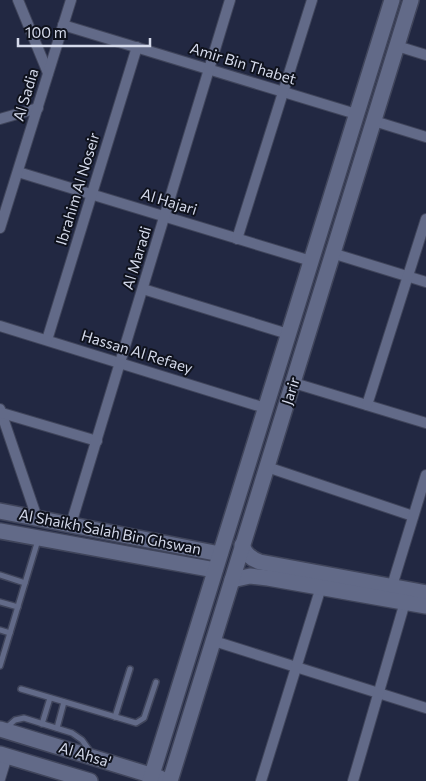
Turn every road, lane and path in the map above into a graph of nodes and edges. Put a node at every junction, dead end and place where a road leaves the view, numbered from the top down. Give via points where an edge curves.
1 (18, 0) edge
2 (71, 0) edge
3 (230, 0) edge
4 (312, 0) edge
5 (392, 0) edge
6 (411, 0) edge
7 (64, 25) junction
8 (397, 46) junction
9 (137, 47) junction
10 (426, 56) edge
11 (210, 70) junction
12 (48, 73) junction
13 (284, 93) junction
14 (38, 108) junction
15 (356, 114) junction
16 (0, 119) edge
17 (374, 121) junction
18 (426, 137) edge
19 (18, 172) junction
20 (92, 194) junction
21 (165, 216) junction
22 (426, 219) edge
23 (0, 228) edge
24 (237, 239) junction
25 (335, 254) junction
26 (311, 261) junction
27 (408, 276) junction
28 (426, 282) edge
29 (143, 289) junction
30 (0, 326) edge
31 (288, 334) junction
32 (47, 340) junction
33 (120, 362) junction
34 (294, 382) junction
35 (368, 405) junction
36 (265, 408) junction
37 (1, 411) edge
38 (426, 423) edge
39 (96, 441) junction
40 (267, 467) junction
41 (426, 475) edge
42 (0, 511) edge
43 (413, 516) junction
44 (37, 518) junction
45 (69, 524) junction
46 (89, 528) junction
47 (0, 531) edge
48 (38, 538) junction
49 (67, 544) junction
50 (242, 545) junction
51 (85, 547) junction
52 (220, 554) junction
53 (215, 570) junction
54 (262, 570) junction
55 (279, 573) junction
56 (0, 575) edge
57 (232, 580) junction
58 (25, 583) junction
59 (392, 586) junction
60 (321, 587) junction
61 (426, 593) edge
62 (0, 602) edge
63 (405, 602) junction
64 (426, 606) edge
65 (18, 607) junction
66 (0, 630) edge
67 (10, 633) junction
68 (214, 641) junction
69 (1, 657) edge
70 (0, 666) edge
71 (296, 667) junction
72 (130, 670) dead end
73 (156, 682) dead end
74 (21, 689) dead end
75 (378, 693) junction
76 (50, 698) junction
77 (64, 702) junction
78 (426, 708) edge
79 (115, 717) junction
80 (42, 724) junction
81 (57, 728) junction
82 (2, 730) edge
83 (4, 755) edge
84 (158, 755) junction
85 (95, 758) junction
86 (177, 760) junction
87 (124, 768) junction
88 (151, 778) edge
89 (0, 779) edge
90 (262, 779) edge
91 (90, 781) edge
92 (134, 781) edge
93 (171, 781) edge
94 (352, 781) edge

1 - 12 street
2 - 7 street, Al Sadia
3 - 11 street, Al Maradi
4 - 13 street
5 - 15 main road, Jarir
6 - 8 main road, Jarir
7 - 9 street, Amir Bin Thabet
7 - 12 street, Al Sadia
8 - 10 street
8 - 17 main road, Jarir
9 - 11 street, Amir Bin Thabet
9 - 20 street, Ibrahim Al Noseir
11 - 13 street, Amir Bin Thabet
11 - 21 street, Al Maradi
12 - 14 street, Al Sadia
13 - 15 street, Amir Bin Thabet
13 - 24 street
14 - 16 street
14 - 19 street, Al Sadia
15 - 26 main road, Jarir
17 - 18 street
17 - 25 main road, Jarir
19 - 20 street, Al Hajari
19 - 23 street, Al Sadia
20 - 21 street, Al Hajari
20 - 32 street, Ibrahim Al Noseir
21 - 24 street, Al Hajari
21 - 29 street, Al Maradi
22 - 27 street
24 - 26 street, Al Hajari
25 - 27 street
25 - 34 main road, Jarir
26 - 31 main road, Jarir
27 - 28 street
27 - 35 street
29 - 31 street
29 - 33 street, Al Maradi
30 - 32 street, Hassan Al Refaey
31 - 36 main road, Jarir
32 - 33 street, Hassan Al Refaey
33 - 36 street, Hassan Al Refaey
33 - 39 street, Al Maradi
34 - 35 street
34 - 40 main road, Jarir
35 - 38 street
36 - 52 main road, Jarir
37 - 39 street
37 - 44 street
39 - 45 street, Al Maradi
40 - 43 street
40 - 50 main road, Jarir
41 - 43 street
42 - 44 main road, Al Shaikh Salah Bin Ghswan
43 - 59 street
44 - 45 main road, Al Shaikh Salah Bin Ghswan
45 - 46 main road, Al Shaikh Salah Bin Ghswan
45 - 49 main road via 75,532 73,541
46 - 51 main road via 78,536
46 - 52 main road, Al Shaikh Salah Bin Ghswan
47 - 48 main road, Al Shaikh Salah Bin Ghswan
48 - 49 main road, Al Shaikh Salah Bin Ghswan
48 - 58 lane
49 - 51 main road, Al Shaikh Salah Bin Ghswan
50 - 54 main road
50 - 57 main road, Jarir
51 - 53 main road, Al Shaikh Salah Bin Ghswan
52 - 53 main road, Jarir
53 - 84 main road, Jarir
54 - 55 main road
54 - 57 main road
55 - 59 main road
55 - 60 main road
56 - 58 lane
57 - 68 main road, Jarir
58 - 65 lane
59 - 61 main road
60 - 63 main road
60 - 71 street
62 - 65 lane
63 - 64 main road
63 - 75 street
65 - 67 lane
66 - 67 lane
67 - 69 lane
68 - 71 street
68 - 86 main road, Jarir
69 - 70 lane
71 - 75 street
71 - 90 street
72 - 79 lane
73 - 79 lane via 142,721
74 - 76 lane
75 - 78 street
75 - 94 street
76 - 77 lane
76 - 80 lane
77 - 79 lane
77 - 81 lane
80 - 81 lane
80 - 82 lane via 21,718
81 - 85 lane via 80,738
82 - 85 main road, Al Ahsa'
83 - 89 street
83 - 91 main road, Al Ahsa'
84 - 86 main road via 158,767 165,772 171,771
84 - 88 main road, Jarir
85 - 87 main road, Al Ahsa'
86 - 93 main road, Jarir
87 - 88 main road, Al Ahsa'
87 - 92 main road via 134,776
88 - 93 main road, Al Ahsa'

